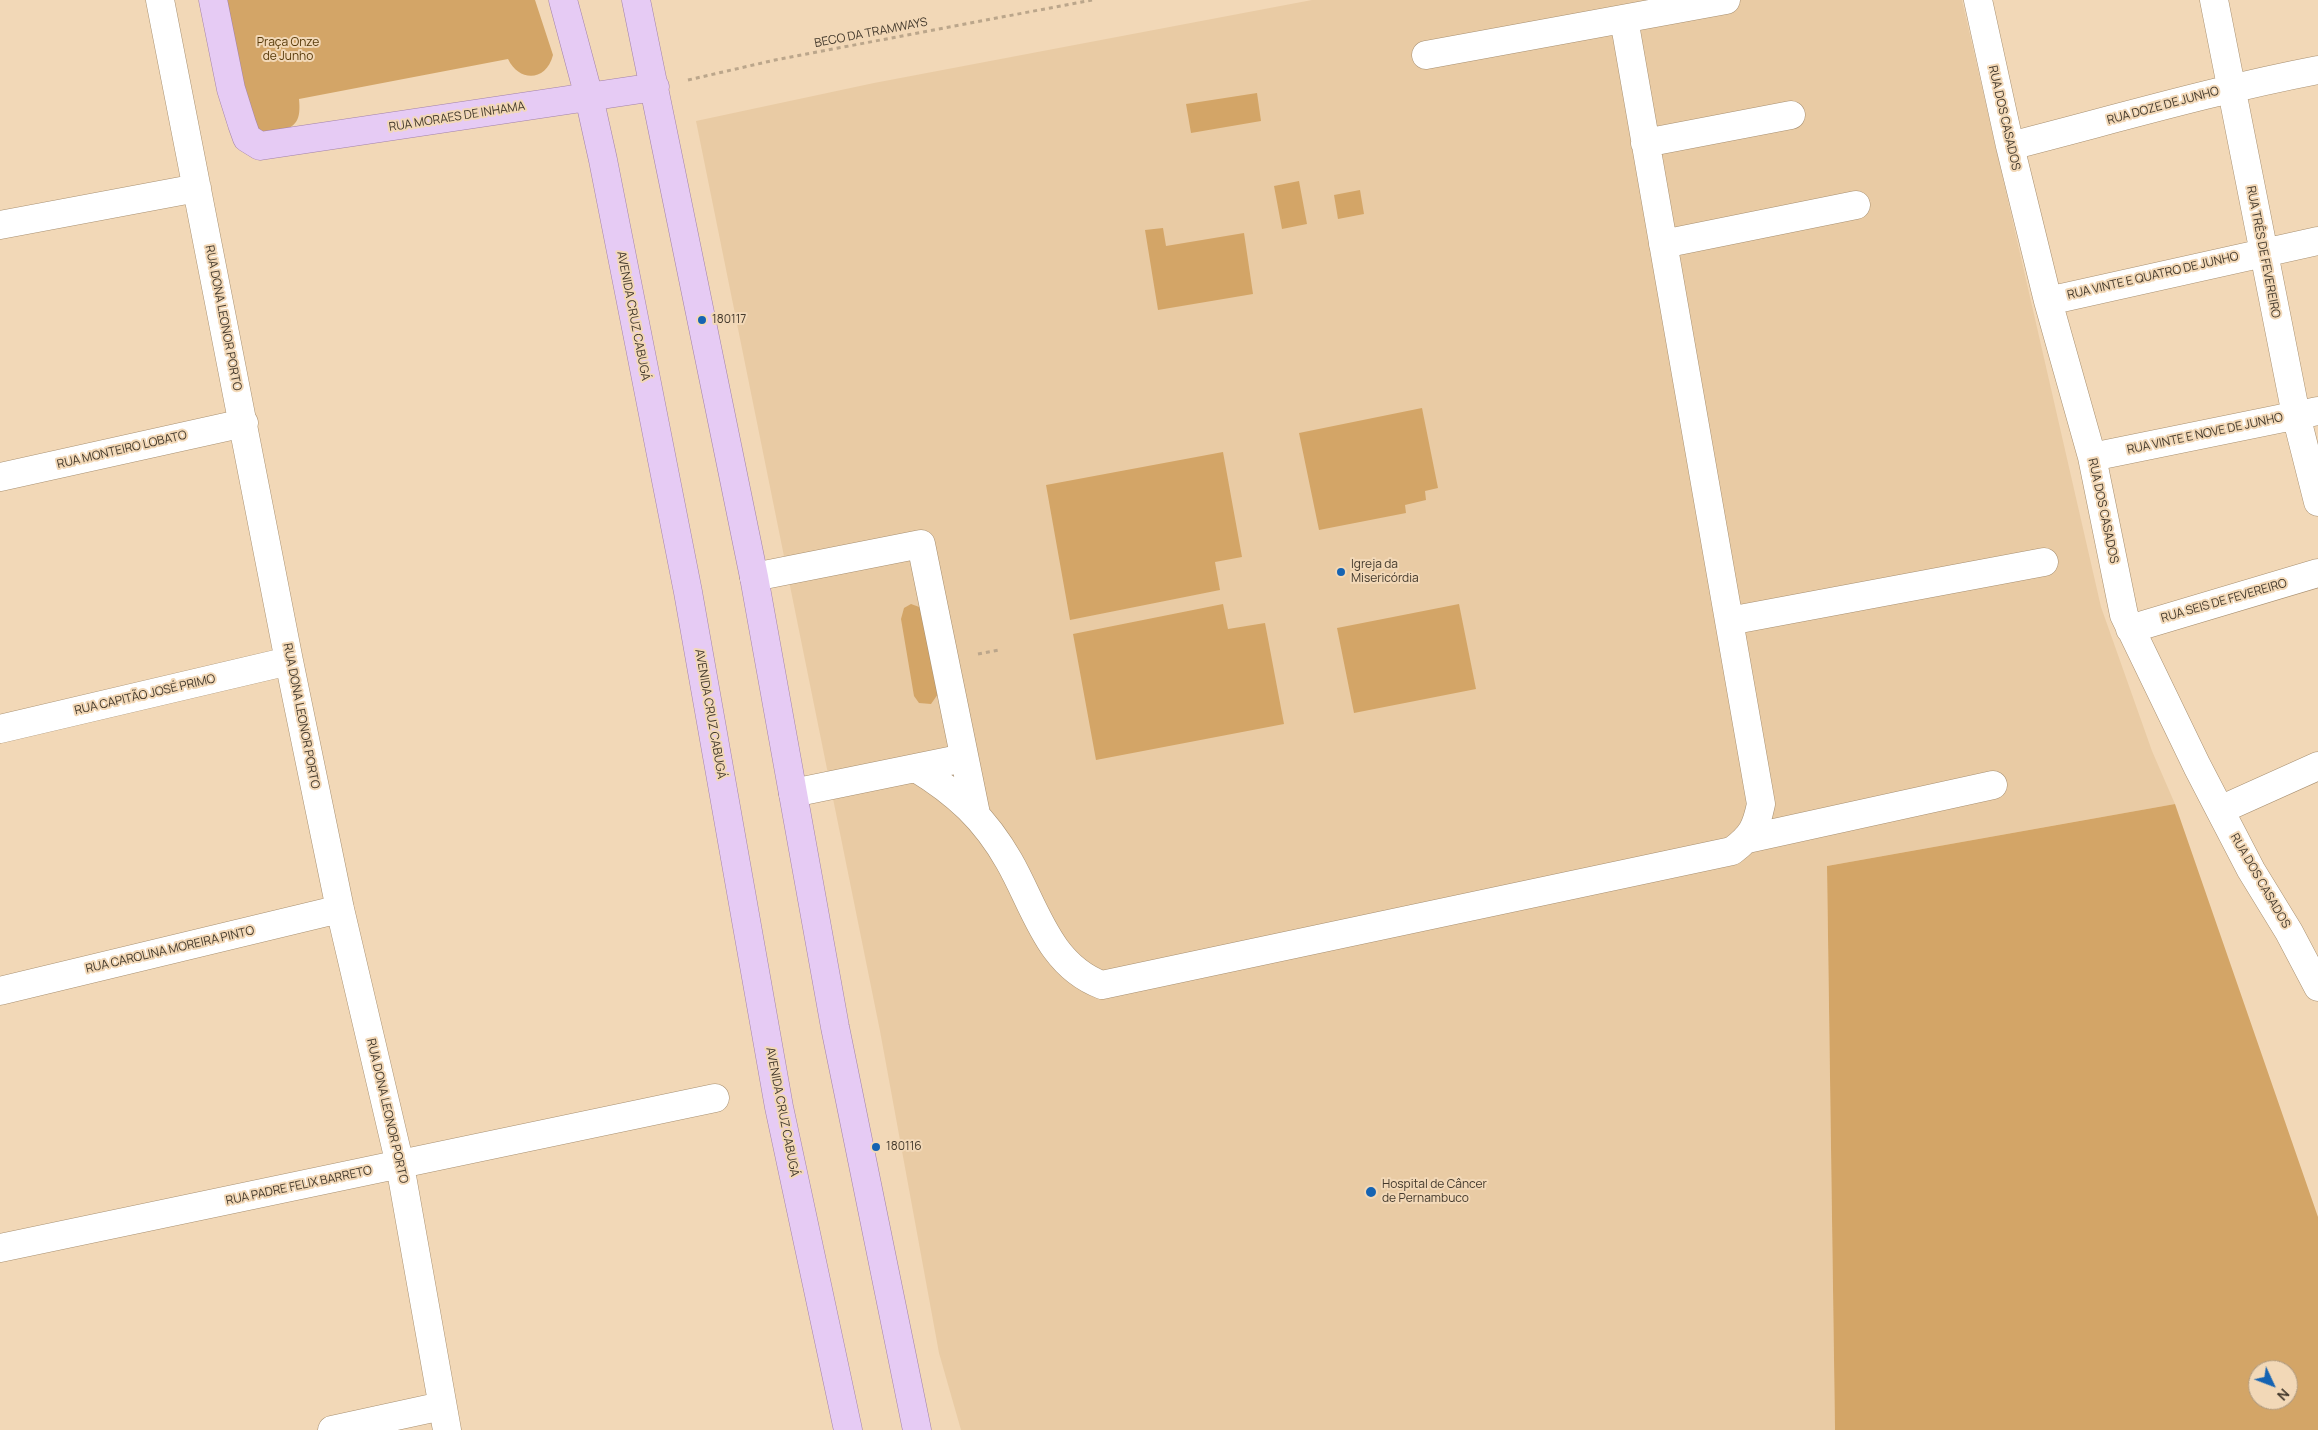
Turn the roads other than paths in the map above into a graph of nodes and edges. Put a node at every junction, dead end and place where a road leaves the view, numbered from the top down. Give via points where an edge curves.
1 (160, 0) edge
2 (212, 0) edge
3 (562, 0) edge
4 (636, 0) edge
5 (1726, 0) edge
6 (1978, 0) edge
7 (2214, 0) edge
8 (1624, 19) junction
9 (1426, 55) dead end
10 (2318, 70) edge
11 (655, 87) junction
12 (2232, 87) junction
13 (589, 97) junction
14 (1791, 115) dead end
15 (1645, 143) junction
16 (2010, 146) junction
17 (196, 188) junction
18 (1856, 205) dead end
19 (0, 225) edge
20 (2318, 240) edge
21 (1663, 244) junction
22 (2262, 251) junction
23 (2048, 301) junction
24 (2307, 413) edge
25 (244, 423) junction
26 (2092, 457) junction
27 (0, 477) edge
28 (2318, 502) edge
29 (2044, 562) dead end
30 (2318, 573) edge
31 (754, 577) junction
32 (1729, 621) junction
33 (2130, 629) junction
34 (289, 661) junction
35 (0, 728) edge
36 (964, 758) junction
37 (2318, 766) edge
38 (916, 768) junction
39 (1993, 785) dead end
40 (793, 793) junction
41 (2220, 810) junction
42 (976, 814) junction
43 (1747, 839) junction
44 (340, 909) junction
45 (2318, 987) edge
46 (0, 991) edge
47 (715, 1098) dead end
48 (400, 1165) junction
49 (0, 1248) edge
50 (445, 1418) edge
51 (332, 1430) edge
52 (848, 1430) edge
53 (917, 1430) edge

1 - 17 street, RUA DONA LEONOR PORTO
2 - 13 main road, RUA MORAES DE INHAMA via 242,124 247,138 260,146
3 - 13 main road, AVENIDA CRUZ CABUGÁ
4 - 11 main road
5 - 8 street
6 - 16 street, RUA DOS CASADOS
7 - 12 street, RUA TRÊS DE FEVEREIRO
8 - 9 street
8 - 15 street
10 - 12 street, RUA DOZE DE JUNHO
11 - 13 main road, RUA MORAES DE INHAMA
11 - 31 main road
12 - 16 street, RUA DOZE DE JUNHO
12 - 22 street, RUA TRÊS DE FEVEREIRO
13 - 52 main road, AVENIDA CRUZ CABUGÁ via 689,601 779,1106
14 - 15 street
15 - 21 street
16 - 23 street, RUA DOS CASADOS
17 - 19 street
17 - 25 street, RUA DONA LEONOR PORTO
18 - 21 street
20 - 22 street, RUA VINTE E QUATRO DE JUNHO
21 - 32 street
22 - 23 street, RUA VINTE E QUATRO DE JUNHO
22 - 24 street, RUA TRÊS DE FEVEREIRO
23 - 26 street, RUA DOS CASADOS
24 - 26 street, RUA VINTE E NOVE DE JUNHO
24 - 28 street, RUA TRÊS DE FEVEREIRO
25 - 27 street, RUA MONTEIRO LOBATO
25 - 34 street, RUA DONA LEONOR PORTO
26 - 33 street, RUA DOS CASADOS via 2120,601
29 - 32 street
30 - 33 street, RUA SEIS DE FEVEREIRO
31 - 36 street via 921,544
31 - 40 main road
32 - 43 street via 1761,804 1757,824
33 - 41 street, RUA DOS CASADOS
34 - 35 street, RUA CAPITÃO JOSÉ PRIMO
34 - 44 street, RUA DONA LEONOR PORTO
36 - 38 street
36 - 42 street
37 - 41 street
38 - 40 street
38 - 42 street via 946,786
39 - 43 street
40 - 53 main road via 835,1027
41 - 45 street, RUA DOS CASADOS
42 - 43 street via 1010,862 1032,911 1054,947 1079,974 1102,985 1732,851
44 - 46 street, RUA CAROLINA MOREIRA PINTO
44 - 48 street, RUA DONA LEONOR PORTO
47 - 48 street, RUA PADRE FELIX BARRETO
48 - 49 street, RUA PADRE FELIX BARRETO
48 - 50 street, RUA DONA LEONOR PORTO
50 - 51 street

